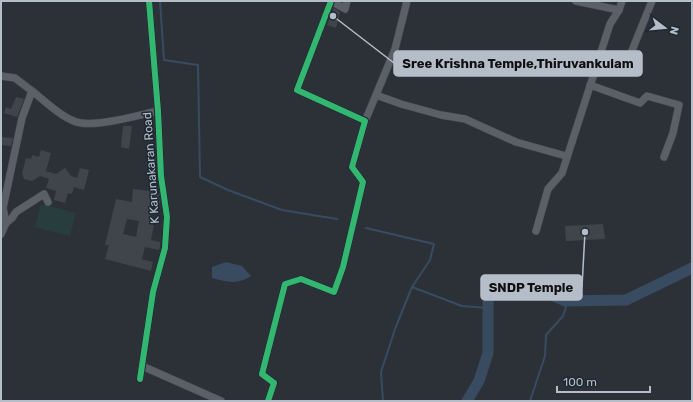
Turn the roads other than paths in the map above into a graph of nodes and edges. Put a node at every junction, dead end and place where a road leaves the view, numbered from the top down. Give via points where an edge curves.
1 (149, 1) edge
2 (331, 1) edge
3 (347, 1) edge
4 (407, 1) edge
5 (576, 1) edge
6 (622, 1) edge
7 (652, 1) edge
8 (619, 10) junction
9 (596, 66) junction
10 (1, 76) edge
11 (590, 85) junction
12 (32, 91) junction
13 (376, 95) junction
14 (158, 111) junction
15 (365, 121) junction
16 (566, 156) junction
17 (664, 157) dead end
18 (48, 202) dead end
19 (6, 222) junction
20 (536, 231) dead end
21 (1, 234) edge
22 (142, 366) junction
23 (140, 379) dead end
24 (220, 401) edge
25 (268, 401) edge

1 - 14 street, K Karunakaran Road
2 - 3 street via 345,9
2 - 15 street via 296,90
4 - 13 street via 395,49
5 - 8 street
6 - 8 street
7 - 9 street via 629,58 610,65
8 - 9 street via 610,24
9 - 11 street
10 - 12 street via 15,78
11 - 16 street
11 - 17 street via 640,103 648,96 679,105 674,133
12 - 14 street via 60,114 81,123 107,121
12 - 19 street via 22,118 3,208
13 - 15 street
13 - 16 street via 441,115 465,119 516,142
14 - 22 street, K Karunakaran Road via 161,176 167,225 165,248 154,292
15 - 25 street via 352,167 363,182 343,267 334,292 301,279 285,284 262,374 274,383
16 - 20 street via 562,173 548,189
18 - 19 street via 44,194 16,212
19 - 21 street
22 - 23 street, K Karunakaran Road
22 - 24 street

